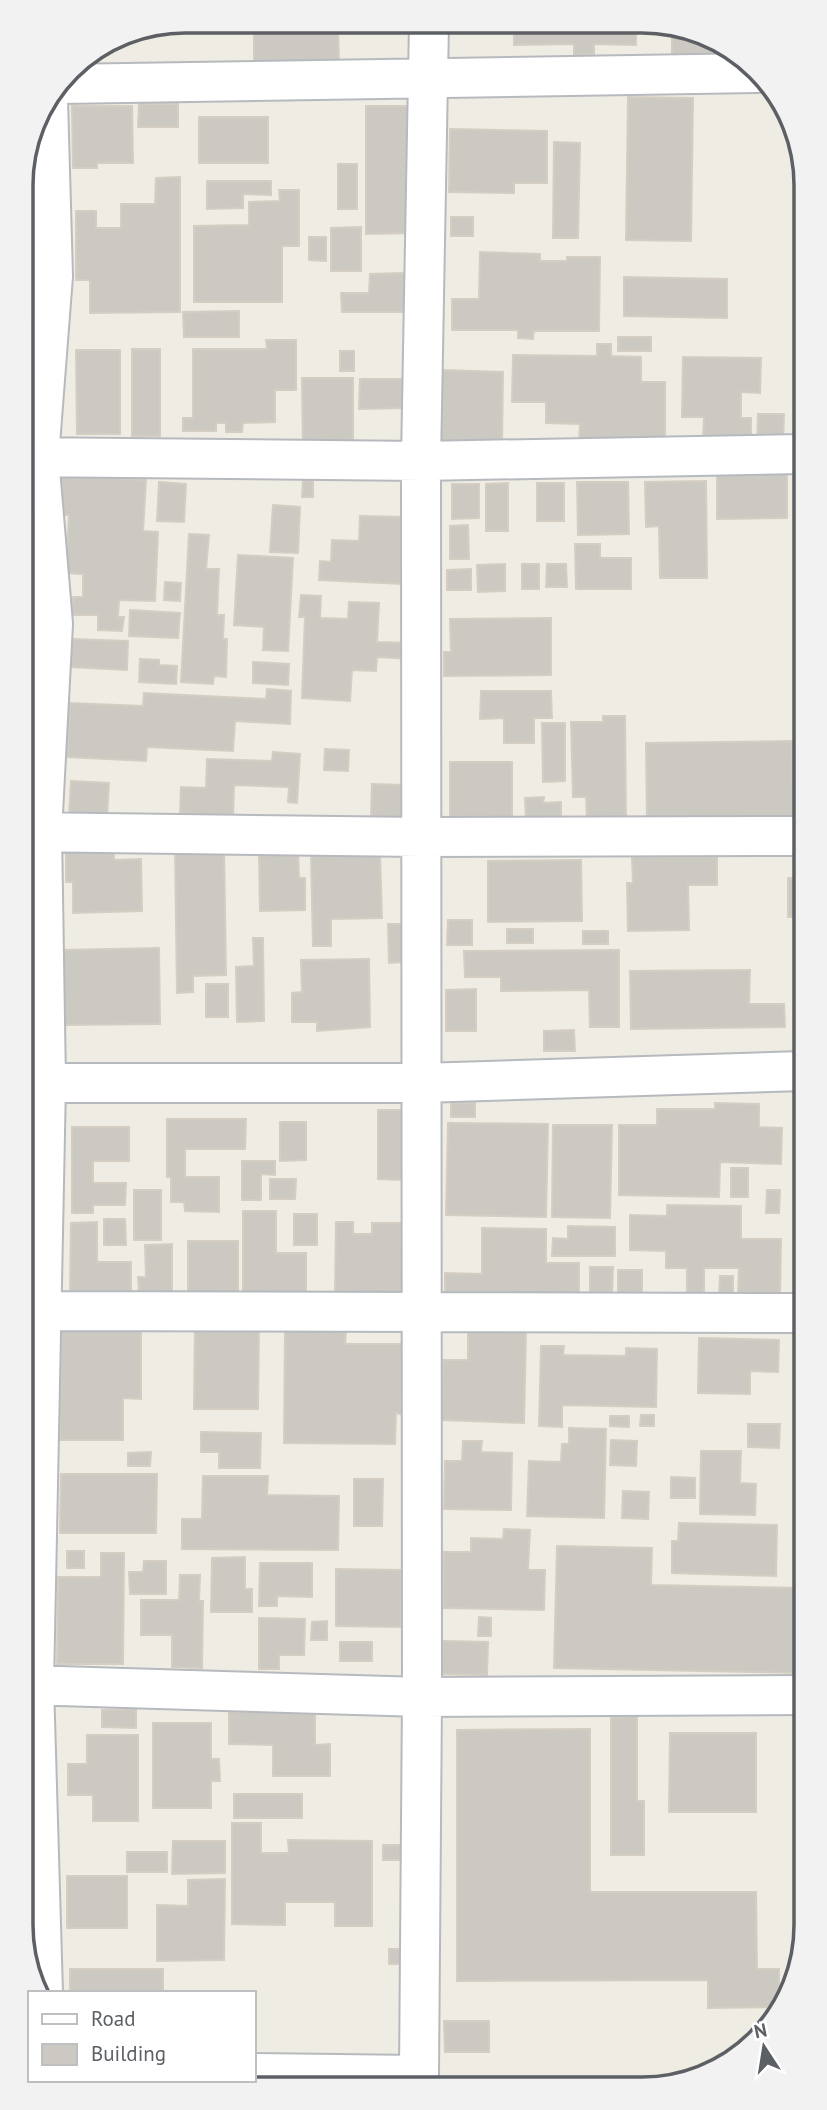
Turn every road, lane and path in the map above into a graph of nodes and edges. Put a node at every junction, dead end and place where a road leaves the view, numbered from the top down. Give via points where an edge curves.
1 (429, 33) edge
2 (744, 73) edge
3 (427, 79) junction
4 (73, 84) edge
5 (49, 119) edge
6 (34, 427) edge
7 (794, 454) edge
8 (34, 457) edge
9 (421, 461) junction
10 (34, 485) edge
11 (34, 825) edge
12 (33, 832) edge
13 (794, 836) edge
14 (420, 837) junction
15 (34, 905) edge
16 (793, 1071) edge
17 (35, 1083) edge
18 (421, 1083) junction
19 (34, 1311) edge
20 (422, 1311) junction
21 (793, 1314) edge
22 (33, 1375) edge
23 (33, 1684) edge
24 (793, 1695) edge
25 (422, 1697) junction
26 (33, 1758) edge
27 (42, 1976) edge
28 (256, 2073) edge

1 - 3 street
2 - 3 street
3 - 4 street
3 - 9 street
5 - 6 street via 53,276
7 - 9 street
8 - 9 street
9 - 14 street
10 - 11 street via 53,624
12 - 14 street
13 - 14 street
14 - 18 street
15 - 17 street
16 - 18 street
17 - 18 street
17 - 19 street
18 - 20 street
19 - 20 street
19 - 22 street
20 - 21 street
20 - 25 street
23 - 25 street
24 - 25 street
25 - 28 street via 419,2075
26 - 27 street

